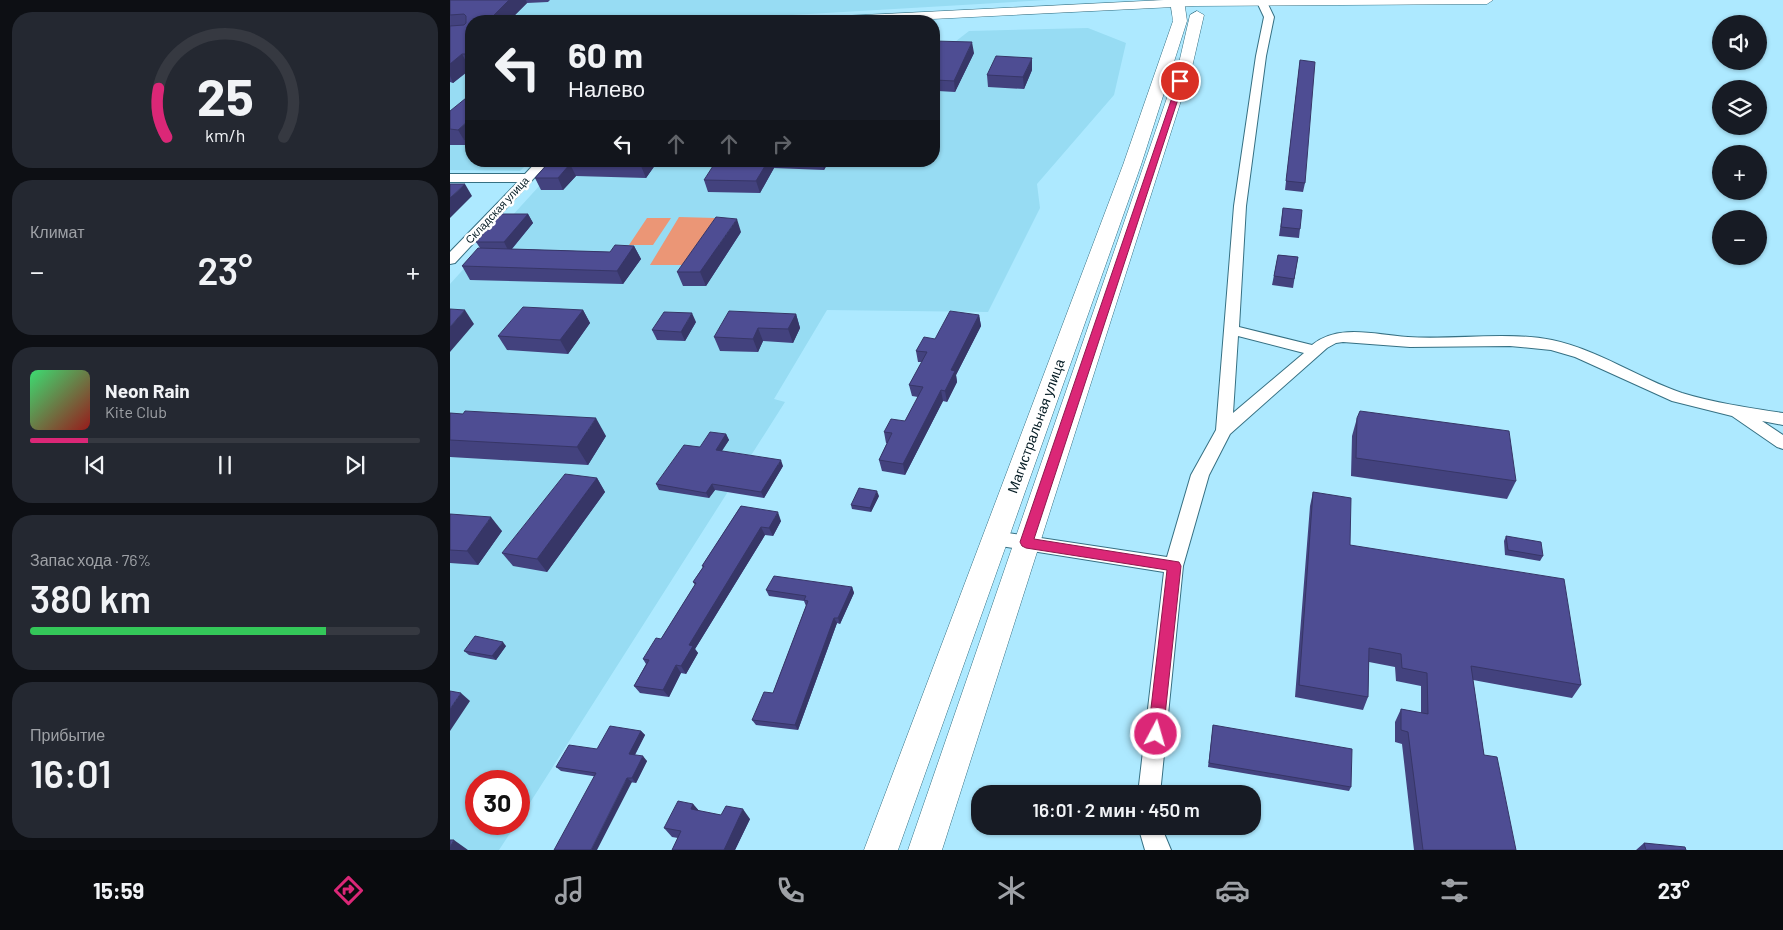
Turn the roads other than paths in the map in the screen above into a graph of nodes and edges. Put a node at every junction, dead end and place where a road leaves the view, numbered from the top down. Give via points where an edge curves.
1 (1487, 0) edge
2 (1185, 1) edge
3 (1261, 1) edge
4 (934, 15) edge
5 (538, 167) edge
6 (450, 178) edge
7 (527, 178) junction
8 (450, 260) edge
9 (1231, 330) junction
10 (1315, 351) junction
11 (1735, 412) junction
12 (1783, 419) edge
13 (1224, 430) junction
14 (1783, 443) edge
15 (994, 538) junction
16 (1026, 542) junction
17 (1174, 566) junction
18 (1151, 785) edge
19 (1152, 835) edge
20 (881, 850) edge
21 (925, 850) edge
22 (1159, 850) edge

1 - 3 street
2 - 3 street
2 - 4 street
2 - 15 main road, Магистральная улица via 1132,166
2 - 16 main road, Магистральная улица via 1196,22 1186,63
3 - 9 street via 1269,17 1240,206
5 - 7 street, Складская улица
6 - 7 street
7 - 8 street, Складская улица
9 - 10 street
9 - 13 street
10 - 11 street via 1332,339 1343,337 1551,345 1580,353 1678,397
10 - 13 street
11 - 12 street
11 - 14 street
13 - 17 street via 1200,475
15 - 16 street
15 - 20 main road, Магистральная улица
16 - 17 street
16 - 21 main road, Магистральная улица
17 - 18 street
19 - 22 street

